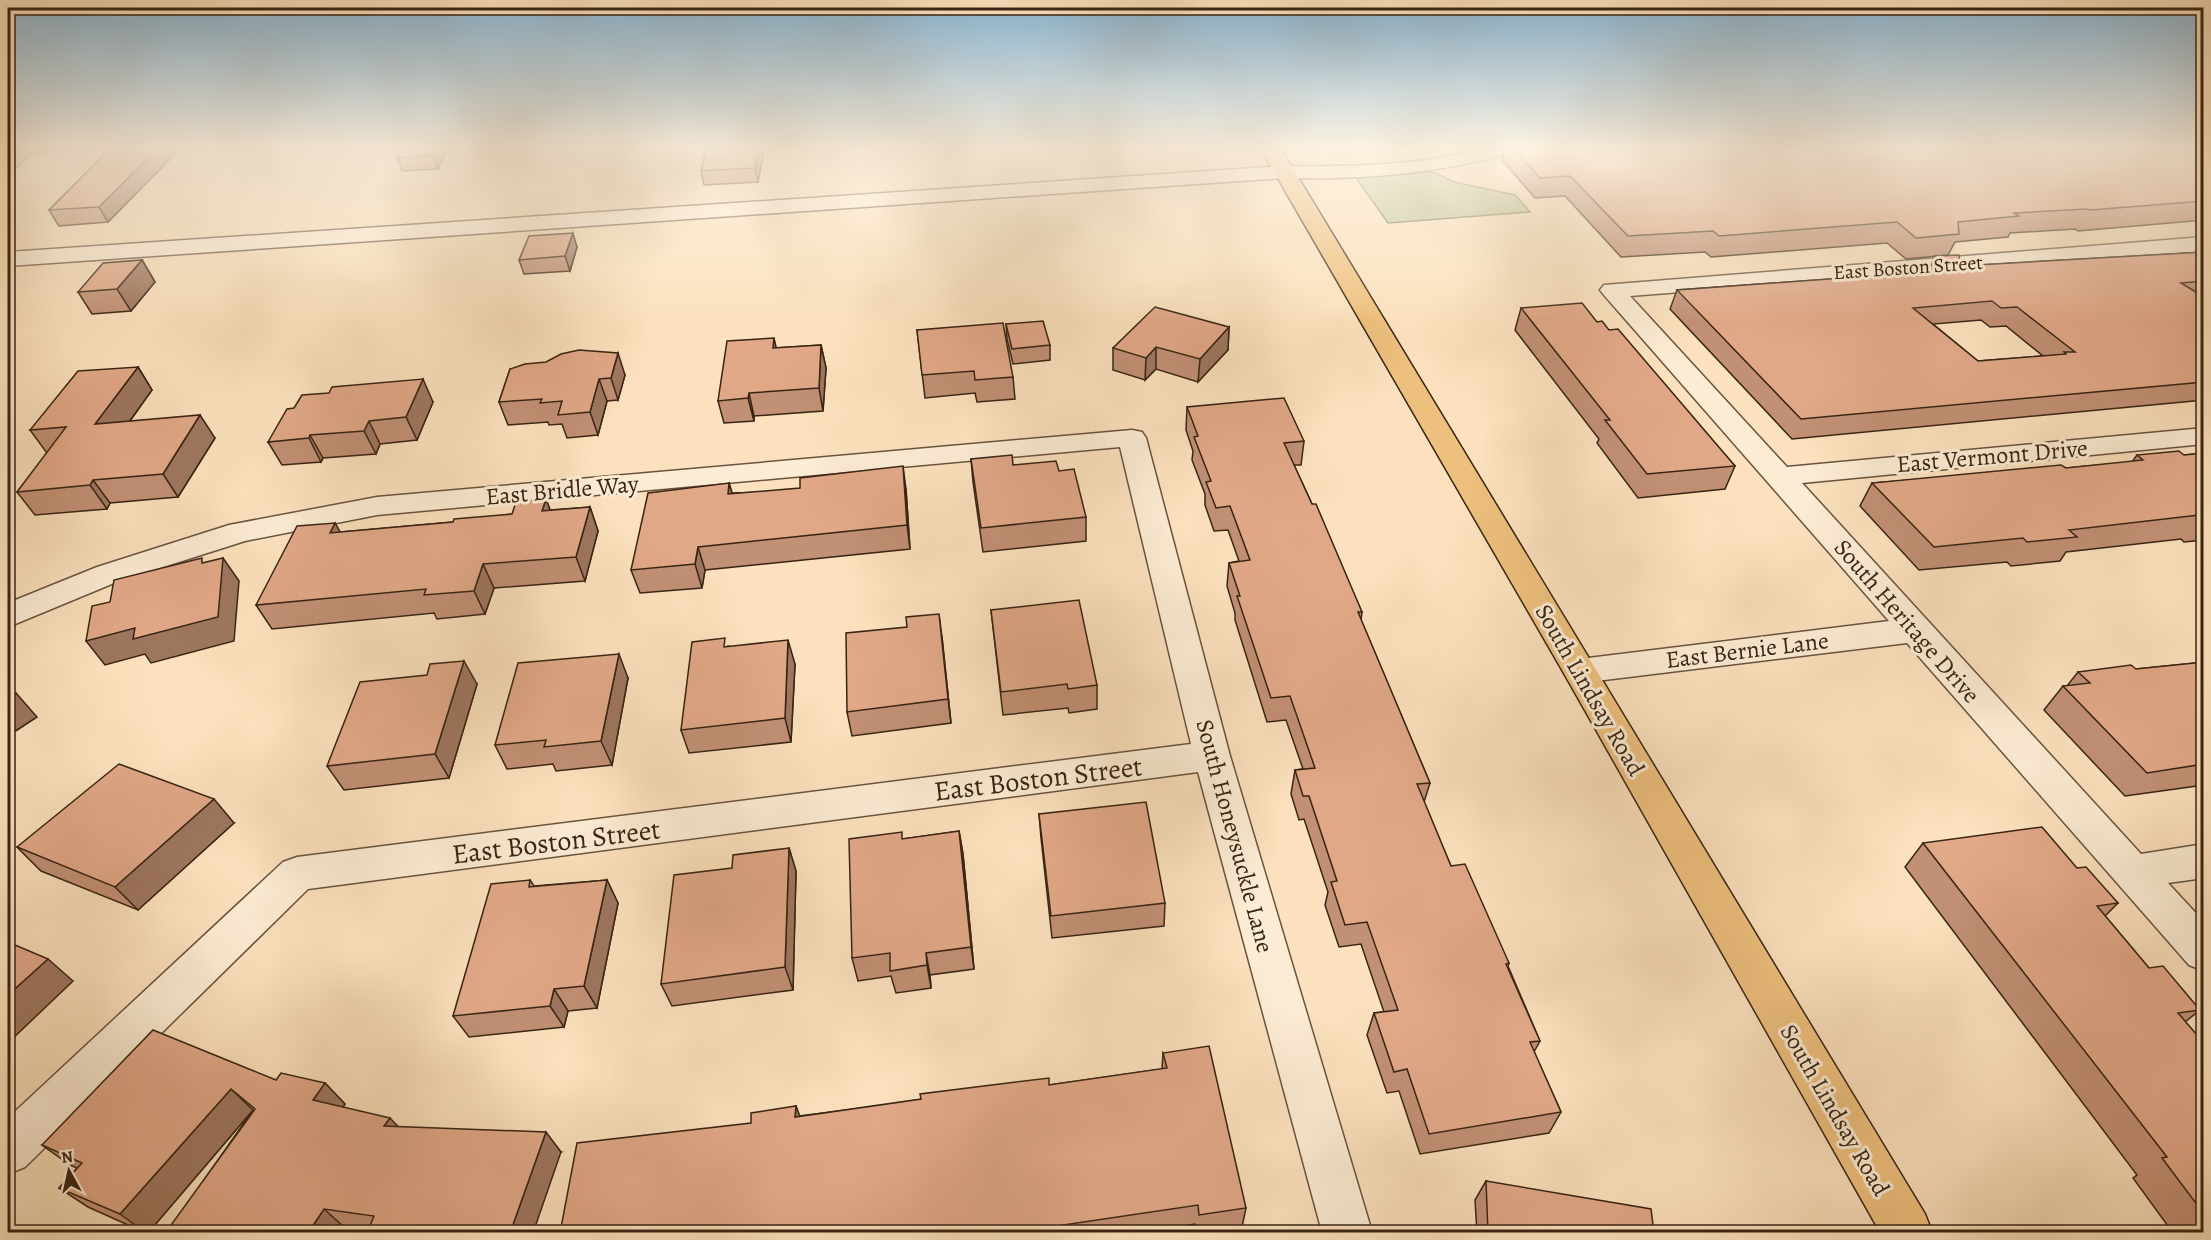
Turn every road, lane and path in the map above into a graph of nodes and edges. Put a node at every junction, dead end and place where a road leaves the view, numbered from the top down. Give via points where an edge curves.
1 (676, 207) edge
2 (1305, 207) edge
3 (2204, 244) edge
4 (8, 259) edge
5 (1612, 290) joint
6 (2204, 436) edge
7 (1132, 438) joint
8 (1780, 476) junction
9 (8, 616) edge
10 (1914, 630) junction
11 (1580, 670) junction
12 (1212, 756) junction
13 (2204, 861) edge
14 (2130, 872) junction
15 (2204, 952) edge
16 (8, 1150) edge
17 (1347, 1233) edge
18 (1907, 1233) edge

1 - 4 street
2 - 11 main road, South Lindsay Road
3 - 5 street, East Boston Street
5 - 8 street, South Heritage Drive
6 - 8 street, East Vermont Drive
7 - 9 street, East Bridle Way via 377,506 240,532 108,574
7 - 12 street, South Honeysuckle Lane
8 - 10 street, South Heritage Drive
10 - 11 street, East Bernie Lane
10 - 14 street, South Heritage Drive
11 - 18 main road, South Lindsay Road
12 - 16 street, East Boston Street via 297,874
12 - 17 street, South Honeysuckle Lane
13 - 14 street
14 - 15 street, South Heritage Drive

